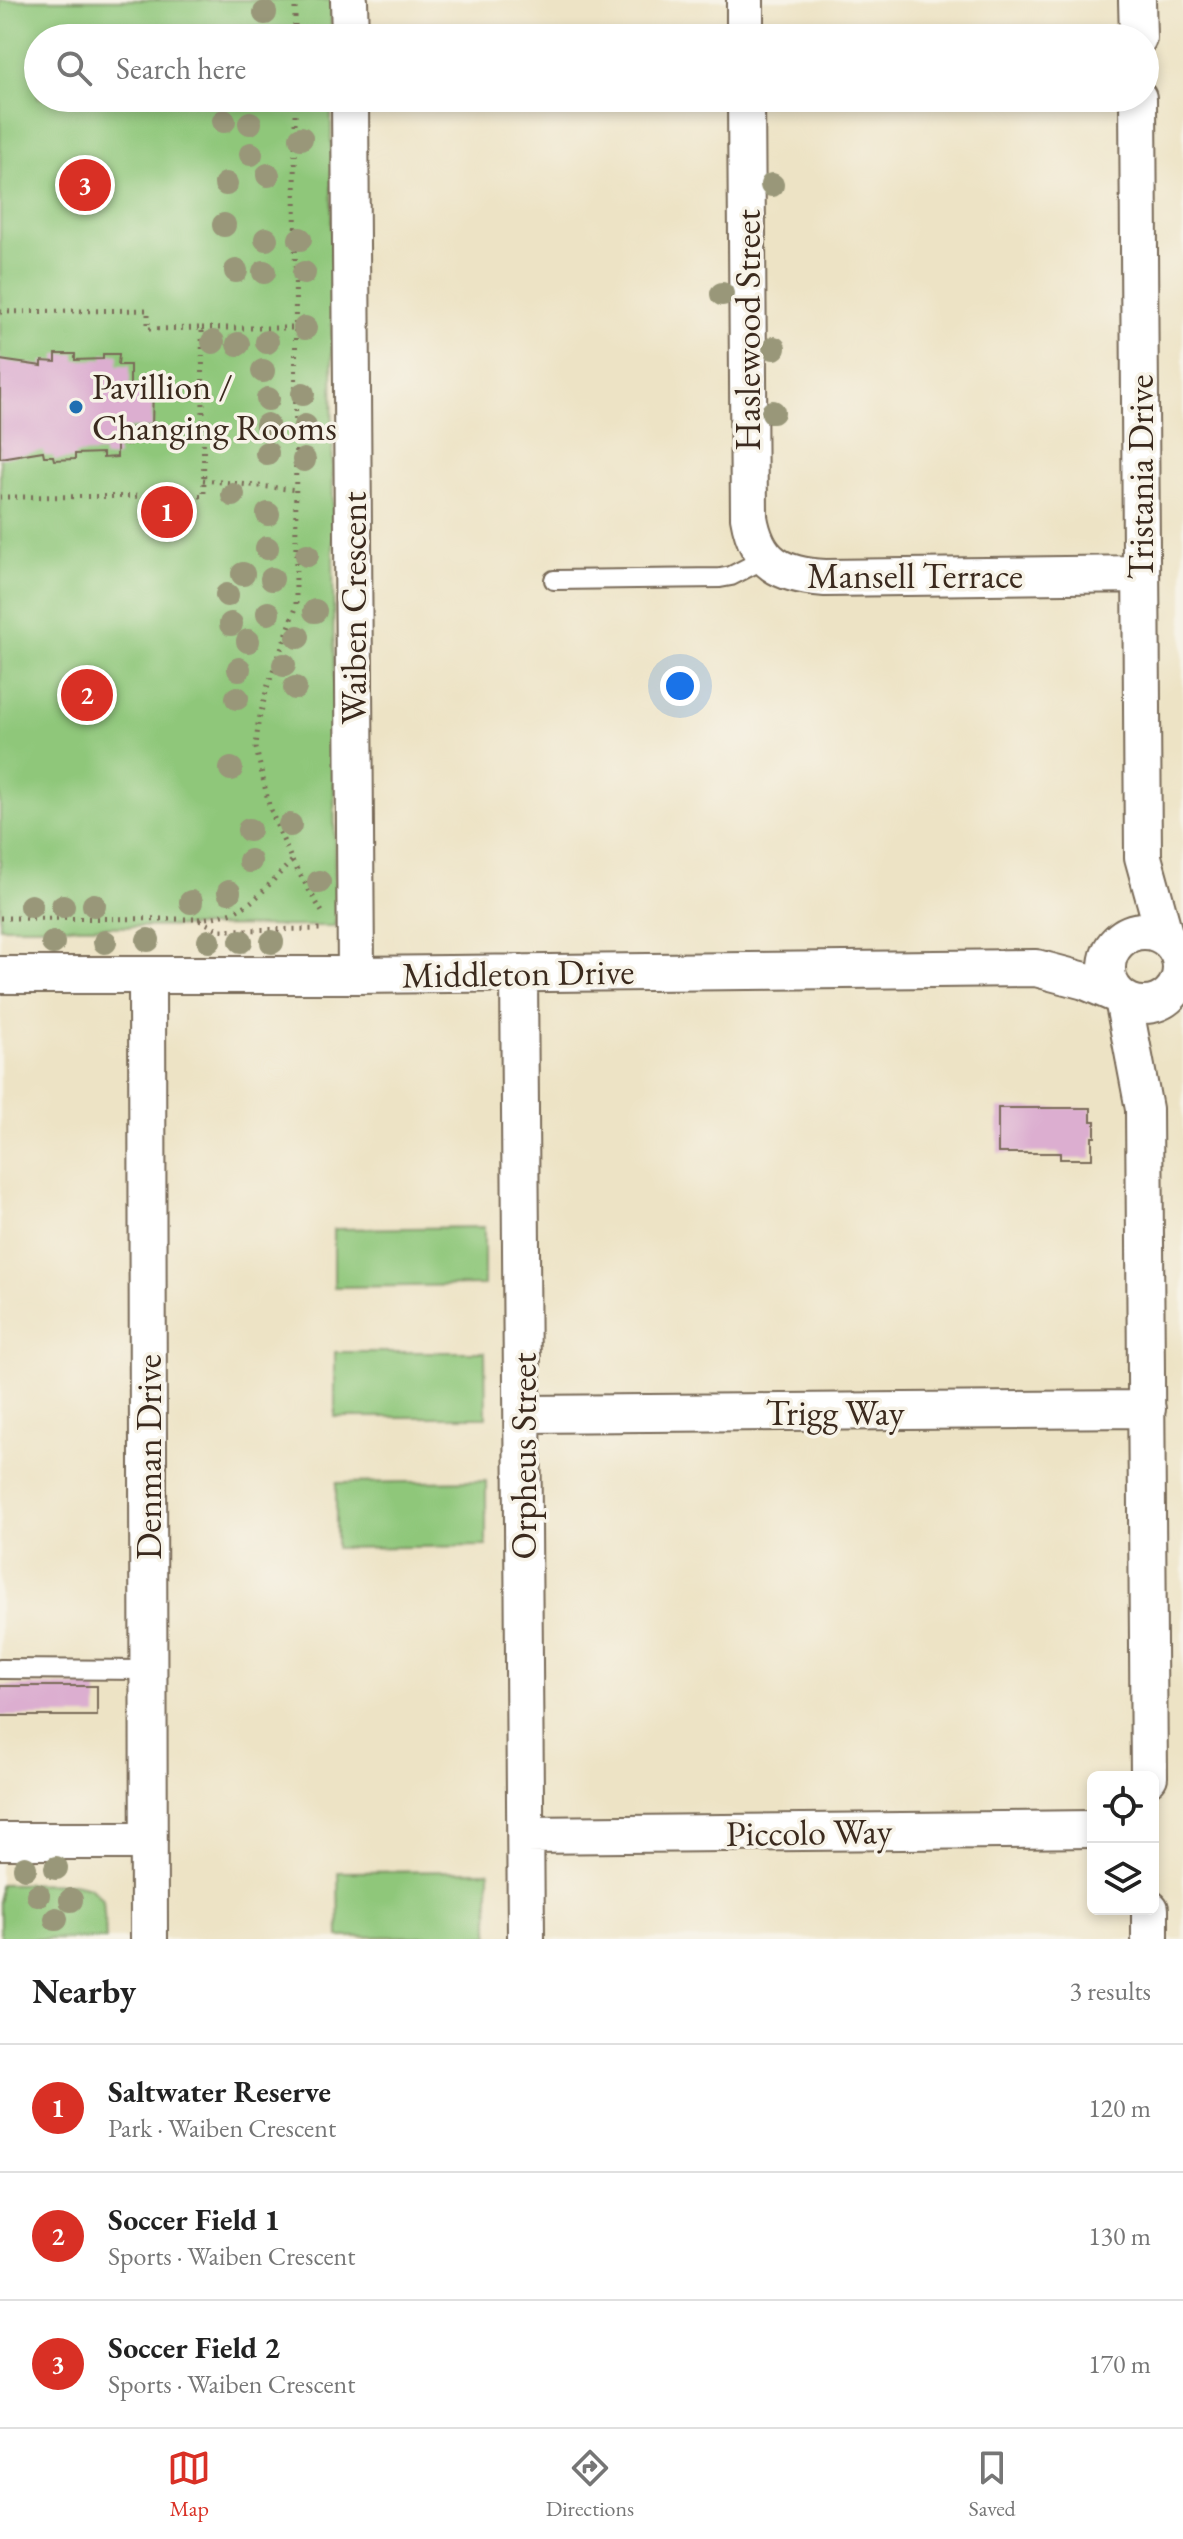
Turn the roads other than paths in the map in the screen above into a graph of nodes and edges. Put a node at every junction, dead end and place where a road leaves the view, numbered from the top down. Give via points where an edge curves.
1 (349, 0) edge
2 (745, 0) edge
3 (1137, 0) edge
4 (350, 24) edge
5 (745, 24) edge
6 (1138, 24) edge
7 (350, 112) edge
8 (746, 112) edge
9 (1138, 112) edge
10 (766, 558) junction
11 (1141, 574) junction
12 (554, 580) dead end
13 (1143, 857) junction
14 (1173, 941) edge
15 (1115, 944) junction
16 (1036, 968) junction
17 (519, 973) junction
18 (0, 975) edge
19 (147, 975) junction
20 (356, 975) junction
21 (1175, 991) edge
22 (1121, 998) junction
23 (1144, 1109) junction
24 (1147, 1409) junction
25 (523, 1414) junction
26 (0, 1669) edge
27 (149, 1670) junction
28 (1149, 1771) edge
29 (1087, 1829) edge
30 (526, 1835) junction
31 (0, 1841) edge
32 (149, 1841) junction
33 (1150, 1915) edge
34 (149, 1939) edge
35 (526, 1939) edge
36 (1150, 1939) edge

1 - 4 street
2 - 5 street
3 - 6 street
7 - 20 street, Waiben Crescent
8 - 10 street, Haslewood Street via 749,517
9 - 11 street, Tristania Drive
10 - 11 street, Mansell Terrace via 789,574 825,578
10 - 12 lane, Mansell Terrace via 720,578
11 - 13 street, Tristania Drive
13 - 14 street, Tristania Drive
13 - 15 street, Tristania Drive
14 - 15 street via 1146,930
14 - 21 street via 1181,961
15 - 16 street, Middleton Drive
15 - 22 street via 1106,968
16 - 17 street, Middleton Drive
16 - 22 street, Middleton Drive via 1085,981
17 - 20 street, Middleton Drive
17 - 25 street, Orpheus Street
18 - 19 street, Middleton Drive
19 - 20 street, Middleton Drive
19 - 27 street, Denman Drive
21 - 22 street via 1148,1005
21 - 23 street via 1157,1025
22 - 23 street
23 - 24 street
24 - 25 street, Trigg Way
24 - 28 street
25 - 30 street, Orpheus Street
26 - 27 lane
27 - 32 street, Denman Drive
29 - 30 street, Piccolo Way
30 - 35 street, Orpheus Street
31 - 32 street
32 - 34 street, Denman Drive
33 - 36 street

